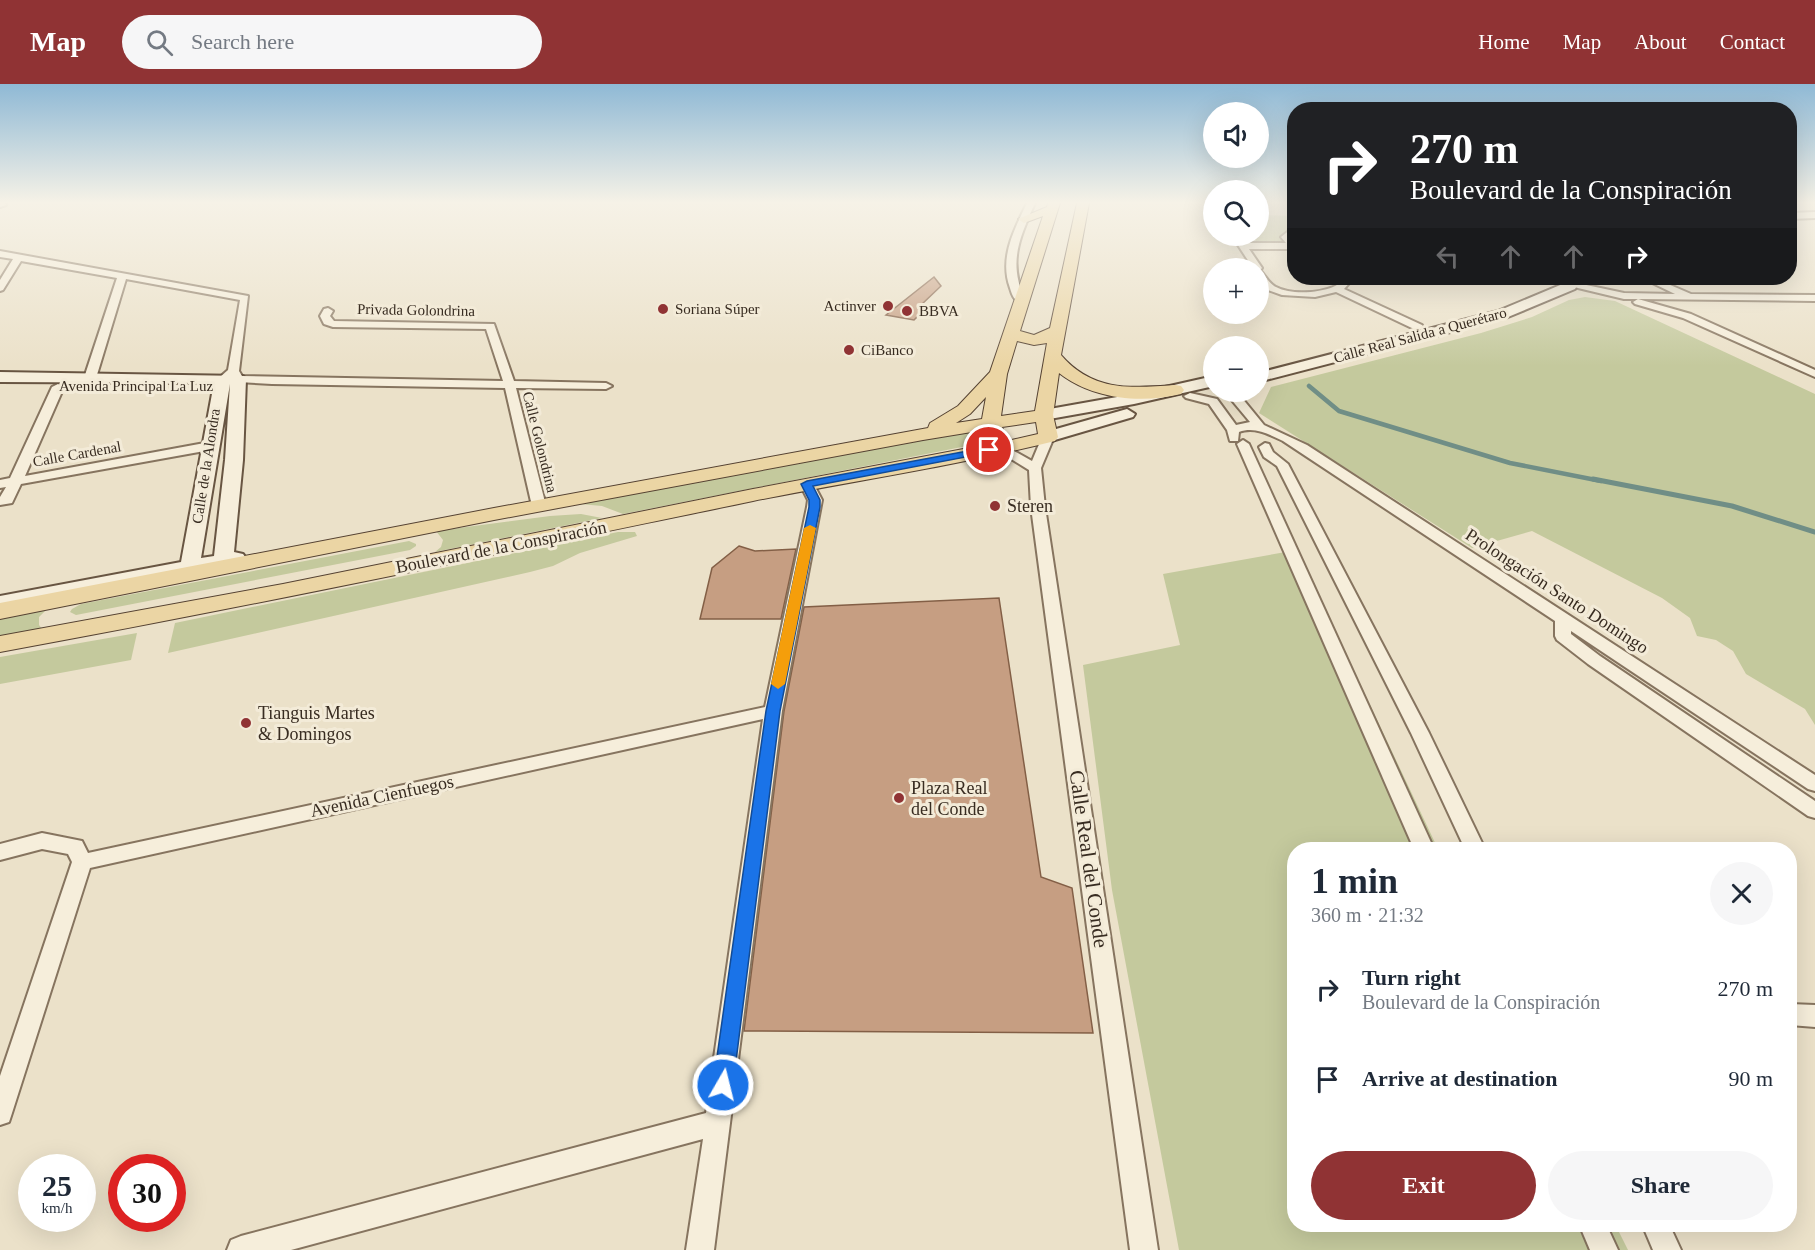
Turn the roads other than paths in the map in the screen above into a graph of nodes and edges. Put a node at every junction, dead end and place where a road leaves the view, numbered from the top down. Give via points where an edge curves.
1 (1010, 257) edge
2 (1035, 257) edge
3 (1072, 257) edge
4 (19, 258) joint
5 (122, 276) junction
6 (1344, 285) edge
7 (1558, 285) edge
8 (1561, 285) edge
9 (1584, 285) edge
10 (1664, 285) edge
11 (1269, 286) edge
12 (0, 288) edge
13 (1337, 289) junction
14 (1624, 296) junction
15 (1692, 297) junction
16 (1664, 298) junction
17 (1815, 298) edge
18 (1020, 300) junction
19 (328, 310) dead end
20 (1687, 316) junction
21 (1418, 327) junction
22 (1057, 331) junction
23 (1011, 332) junction
24 (1053, 355) junction
25 (1269, 366) edge
26 (998, 374) junction
27 (1815, 374) edge
28 (1269, 375) edge
29 (0, 377) edge
30 (90, 378) junction
31 (231, 380) junction
32 (510, 385) junction
33 (1203, 385) edge
34 (0, 386) edge
35 (606, 386) dead end
36 (58, 387) junction
37 (1203, 391) edge
38 (1183, 393) junction
39 (1239, 402) edge
40 (1044, 415) junction
41 (991, 424) junction
42 (1258, 425) junction
43 (1233, 430) junction
44 (1276, 433) junction
45 (923, 434) junction
46 (1048, 437) junction
47 (1243, 444) junction
48 (210, 446) junction
49 (1268, 447) junction
50 (1001, 449) junction
51 (1308, 453) junction
52 (234, 460) junction
53 (1282, 464) junction
54 (207, 465) junction
55 (1035, 468) junction
56 (17, 482) junction
57 (0, 484) edge
58 (807, 484) junction
59 (4, 500) edge
60 (539, 506) junction
61 (494, 514) junction
62 (631, 521) junction
63 (416, 529) junction
64 (368, 539) junction
65 (223, 560) junction
66 (190, 566) junction
67 (405, 566) junction
68 (94, 593) junction
69 (0, 602) edge
70 (0, 611) edge
71 (1563, 619) junction
72 (92, 627) junction
73 (0, 644) edge
74 (773, 711) junction
75 (1815, 784) edge
76 (1815, 811) edge
77 (1421, 842) edge
78 (1472, 842) edge
79 (0, 852) edge
80 (82, 862) junction
81 (1797, 1015) edge
82 (1815, 1016) edge
83 (0, 1113) edge
84 (718, 1122) junction
85 (1596, 1232) edge
86 (1659, 1232) edge
87 (241, 1250) edge
88 (700, 1250) edge
89 (1144, 1250) edge
90 (1604, 1250) edge
91 (1667, 1250) edge

1 - 18 street via 1010,281
2 - 18 main road
3 - 22 main road
4 - 5 street, Calle de la Alondra
4 - 12 street
5 - 30 street
5 - 31 street, Calle de la Alondra via 245,298
6 - 13 street
7 - 21 street, Calle Real Salida a Querétaro
8 - 28 street, Calle Real Salida a Querétaro via 1492,317
9 - 14 street
10 - 15 street
11 - 13 street via 1283,293 1304,295
13 - 21 street
14 - 16 street
14 - 20 street
15 - 16 street
15 - 17 street
16 - 20 street
18 - 23 main road
19 - 32 street, Privada Golondrina via 325,316 333,324 490,326
20 - 27 street
21 - 25 street, Calle Real Salida a Querétaro
22 - 23 main road via 1039,341 1028,341
22 - 24 main road
23 - 26 main road
24 - 38 main road via 1071,376 1091,387
24 - 40 main road
26 - 41 main road
26 - 45 main road via 964,410
29 - 30 street, Avenida Principal La Luz
30 - 31 street, Avenida Principal La Luz
31 - 32 street, Avenida Principal La Luz
31 - 36 street, Avenida Principal La Luz
31 - 48 street, Calle de la Alondra
31 - 52 street, Calle de la Alondra
32 - 35 street, Avenida Principal La Luz
32 - 60 street, Calle Golondrina
33 - 38 street
34 - 36 street, Avenida Principal La Luz
36 - 56 street, Calle Cardenal
37 - 38 street
38 - 40 street
38 - 43 street via 1213,401
38 - 46 street
39 - 42 street
40 - 41 main road, Boulevard de la Conspiración
40 - 46 main road
41 - 45 main road, Boulevard de la Conspiración
41 - 50 main road
42 - 43 street
42 - 44 street, Prolongación Santo Domingo
43 - 47 street via 1233,437
44 - 49 street via 1279,441
44 - 51 street, Prolongación Santo Domingo
45 - 60 main road, Boulevard de la Conspiración
46 - 50 main road, Boulevard de la Conspiración
46 - 55 street, Calle Real del Conde
47 - 49 street
47 - 77 street
48 - 54 street, Calle de la Alondra
48 - 56 street, Calle Cardenal
49 - 51 street
49 - 53 street via 1268,454
50 - 55 street
50 - 58 main road, Boulevard de la Conspiración
51 - 53 street
51 - 71 street, Prolongación Santo Domingo
52 - 54 street
52 - 65 street, Calle de la Alondra
53 - 78 street
54 - 66 street, Calle de la Alondra
55 - 89 street, Calle Real del Conde
56 - 57 street
56 - 59 street
58 - 62 main road, Boulevard de la Conspiración
58 - 74 street via 814,507
60 - 61 main road, Boulevard de la Conspiración
61 - 62 main road via 574,511
61 - 63 main road, Boulevard de la Conspiración
62 - 67 main road, Boulevard de la Conspiración
63 - 64 main road, Boulevard de la Conspiración
63 - 67 main road via 434,534 437,540 426,555
64 - 65 street
64 - 68 main road, Boulevard de la Conspiración
65 - 66 street
66 - 69 street
67 - 72 main road, Boulevard de la Conspiración
68 - 70 main road, Boulevard de la Conspiración
68 - 72 main road via 60,609 54,617 57,623
71 - 75 street, Prolongación Santo Domingo
71 - 76 street via 1563,636 1594,660
72 - 73 main road, Boulevard de la Conspiración
74 - 80 street, Avenida Cienfuegos
74 - 84 street
79 - 80 street via 42,841 75,847
80 - 83 street
81 - 82 street
84 - 87 street
84 - 88 street
85 - 90 street
86 - 91 street

